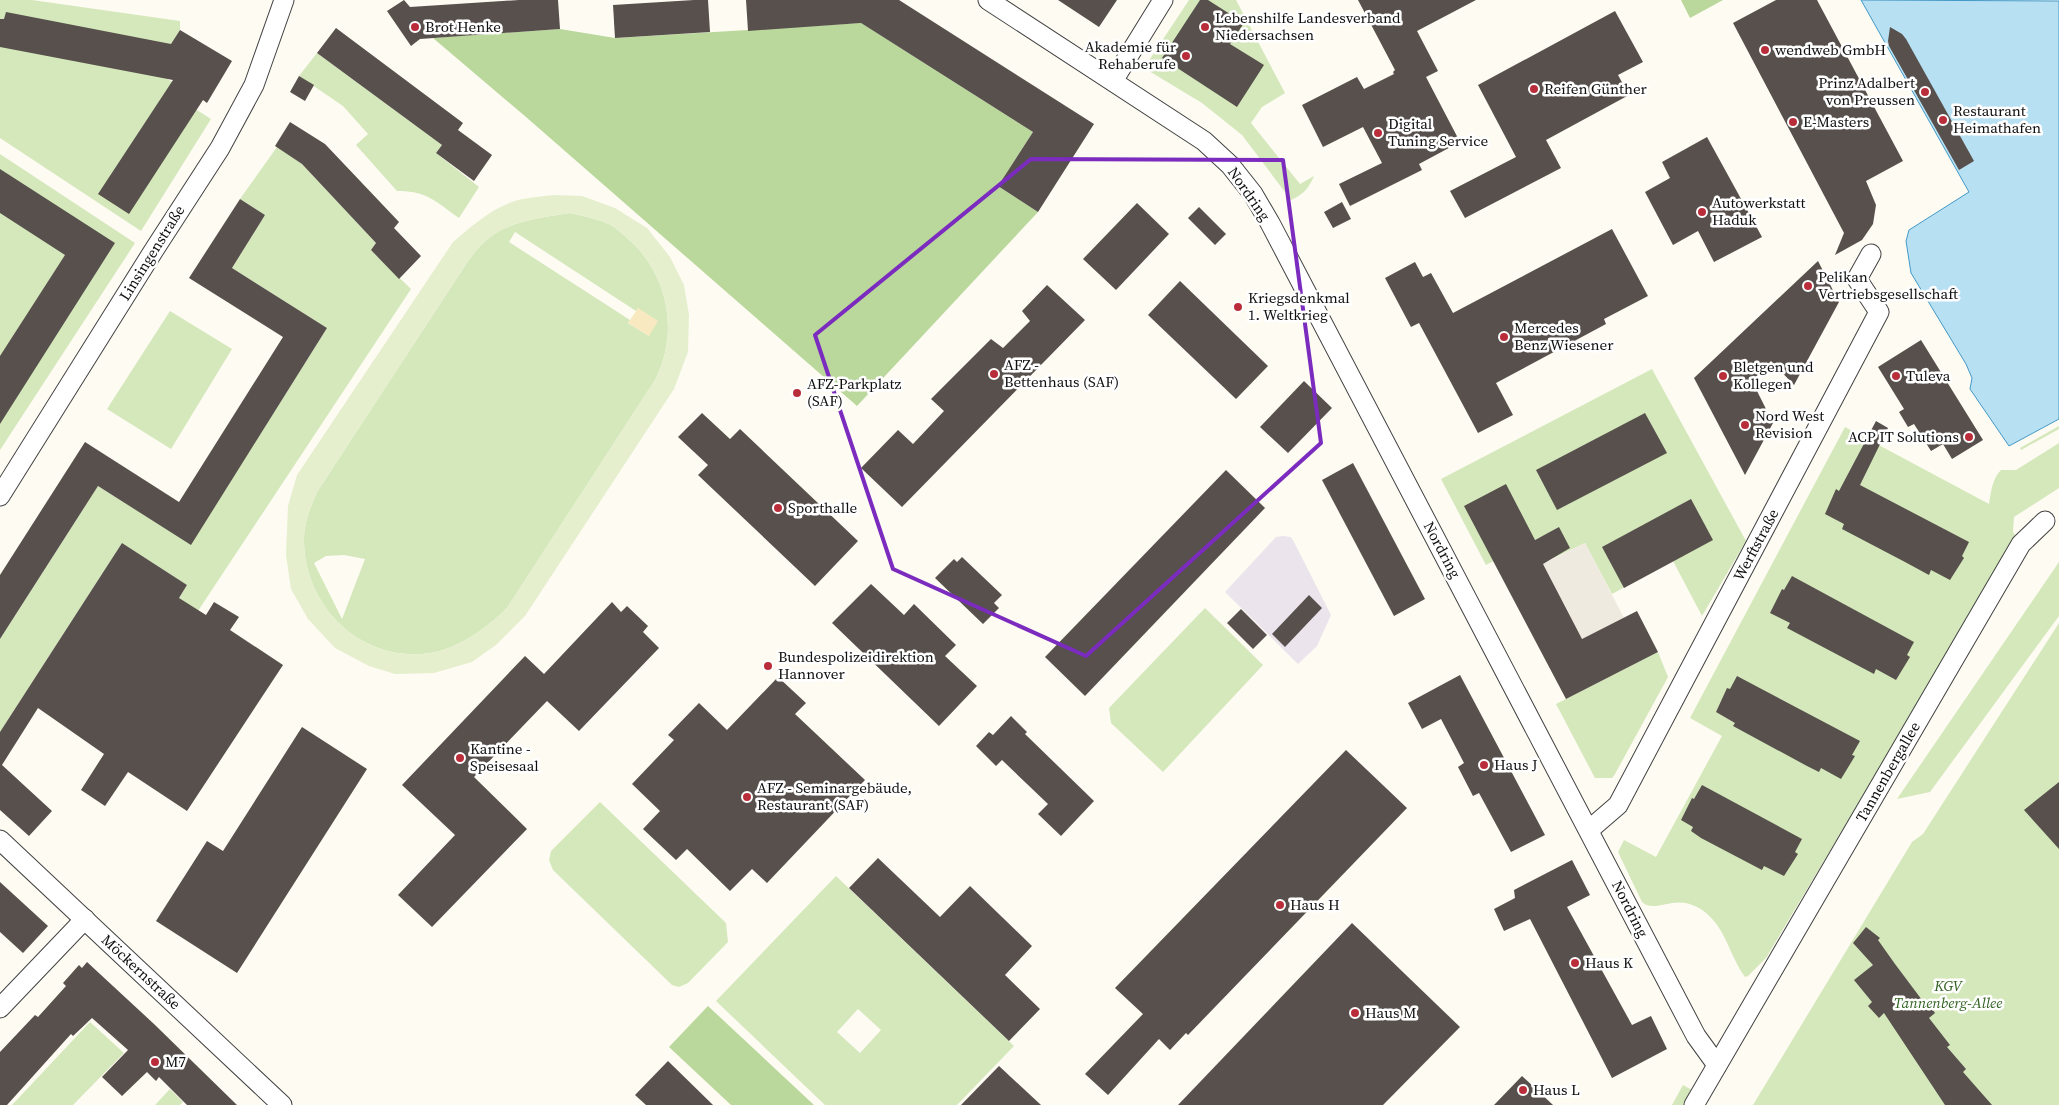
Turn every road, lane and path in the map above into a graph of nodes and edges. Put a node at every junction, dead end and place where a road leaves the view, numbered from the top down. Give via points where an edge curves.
1 (284, 0) edge
2 (988, 0) edge
3 (1163, 0) edge
4 (1113, 81) junction
5 (1872, 254) dead end
6 (0, 496) edge
7 (2045, 521) dead end
8 (1589, 830) junction
9 (0, 840) edge
10 (85, 919) junction
11 (0, 1008) edge
12 (1717, 1065) junction
13 (282, 1105) edge
14 (1694, 1105) edge

1 - 6 street, Linsingenstraße via 254,85 220,148
2 - 4 street, Nordring
3 - 4 street
4 - 8 street, Nordring via 1204,142 1230,165 1253,194
5 - 8 street, Werftstraße via 1857,279 1879,312 1618,805
7 - 12 street, Tannenbergallee via 2021,544
8 - 12 street, Nordring via 1696,1036
9 - 10 street, Möckernstraße
10 - 11 street
10 - 13 street, Möckernstraße
12 - 14 street

